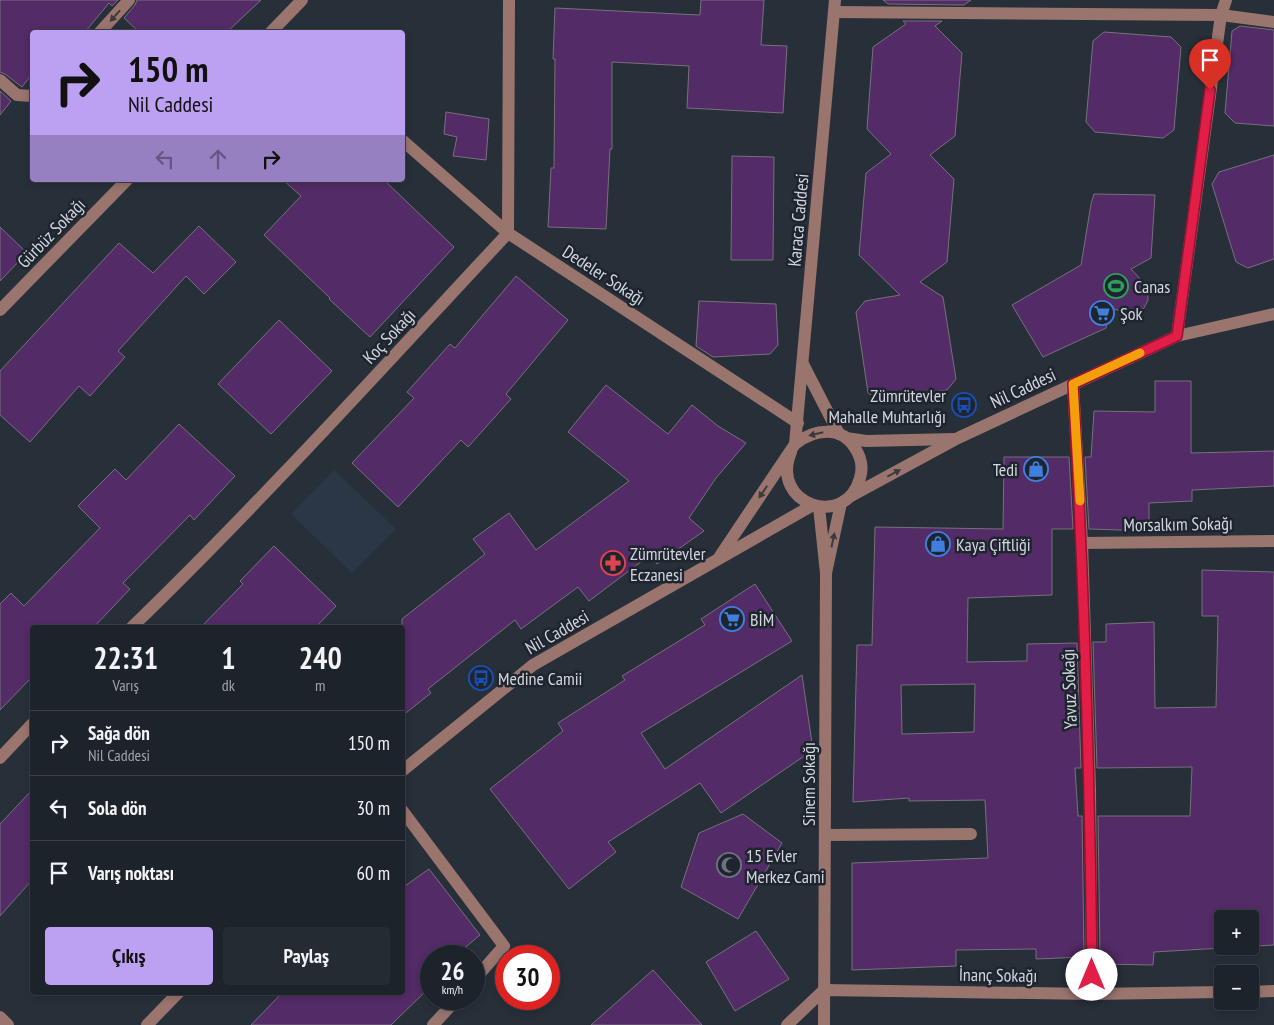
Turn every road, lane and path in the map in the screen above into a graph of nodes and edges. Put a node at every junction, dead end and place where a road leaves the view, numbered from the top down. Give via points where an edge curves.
1 (129, 0) edge
2 (302, 0) edge
3 (508, 0) edge
4 (1226, 0) edge
5 (834, 6) edge
6 (1221, 14) junction
7 (1274, 22) edge
8 (102, 30) edge
9 (277, 30) edge
10 (0, 80) edge
11 (30, 96) edge
12 (405, 143) edge
13 (125, 182) edge
14 (508, 233) junction
15 (0, 310) edge
16 (1274, 314) edge
17 (1177, 336) junction
18 (803, 364) junction
19 (1073, 384) junction
20 (798, 423) junction
21 (842, 436) junction
22 (958, 438) junction
23 (793, 448) junction
24 (846, 499) junction
25 (816, 506) junction
26 (1274, 541) edge
27 (1082, 543) junction
28 (717, 560) junction
29 (826, 574) junction
30 (133, 625) edge
31 (30, 726) edge
32 (0, 758) edge
33 (405, 769) edge
34 (405, 814) edge
35 (971, 834) dead end
36 (825, 835) junction
37 (485, 968) edge
38 (824, 990) junction
39 (1274, 991) edge
40 (1214, 992) edge
41 (1259, 992) edge
42 (1092, 994) junction
43 (176, 995) edge
44 (447, 1010) edge
45 (0, 1017) edge
46 (8, 1025) edge
47 (147, 1025) edge
48 (433, 1025) edge
49 (786, 1025) edge
50 (824, 1025) edge

1 -> 8 street
2 - 9 street
3 - 14 street
4 - 6 street
5 - 6 street
5 - 18 street, Karaca Caddesi
6 - 7 street
6 - 17 street
10 - 11 street via 17,95
12 - 14 street, Dedeler Sokağı
13 - 15 street, Gürbüz Sokağı
14 - 20 street, Dedeler Sokağı
14 - 30 street, Koç Sokağı via 317,439
16 - 17 street, Nil Caddesi
17 - 19 street, Nil Caddesi
18 - 20 street, Karaca Caddesi
18 - 21 street
19 - 22 street, Nil Caddesi
19 - 27 street, Yavuz Sokağı
20 - 23 street, Karaca Caddesi
21 - 22 street, Nil Caddesi via 866,442
21 -> 23 street, Nil Caddesi via 815,432
21 - 24 street via 855,448 861,472 858,485
24 -> 22 street, Nil Caddesi
23 - 25 street via 786,462 789,484 803,500
23 -> 28 street, Nil Caddesi
24 - 25 street, Nil Caddesi via 830,506
29 -> 24 street, Sinem Sokağı
25 - 28 street, Nil Caddesi
25 - 29 street, Sinem Sokağı
26 - 27 street, Morsalkım Sokağı
27 - 42 street, Yavuz Sokağı via 1090,790
28 - 33 street, Nil Caddesi via 533,665
29 - 36 street, Sinem Sokağı
31 - 32 street
34 - 37 street via 504,946
35 - 36 street
36 - 38 street, Sinem Sokağı
38 - 42 street, İnanç Sokağı
38 - 49 street
38 - 50 street, Sinem Sokağı
39 - 41 street
40 - 42 street, İnanç Sokağı
43 - 47 street
44 - 48 street
45 - 46 street

